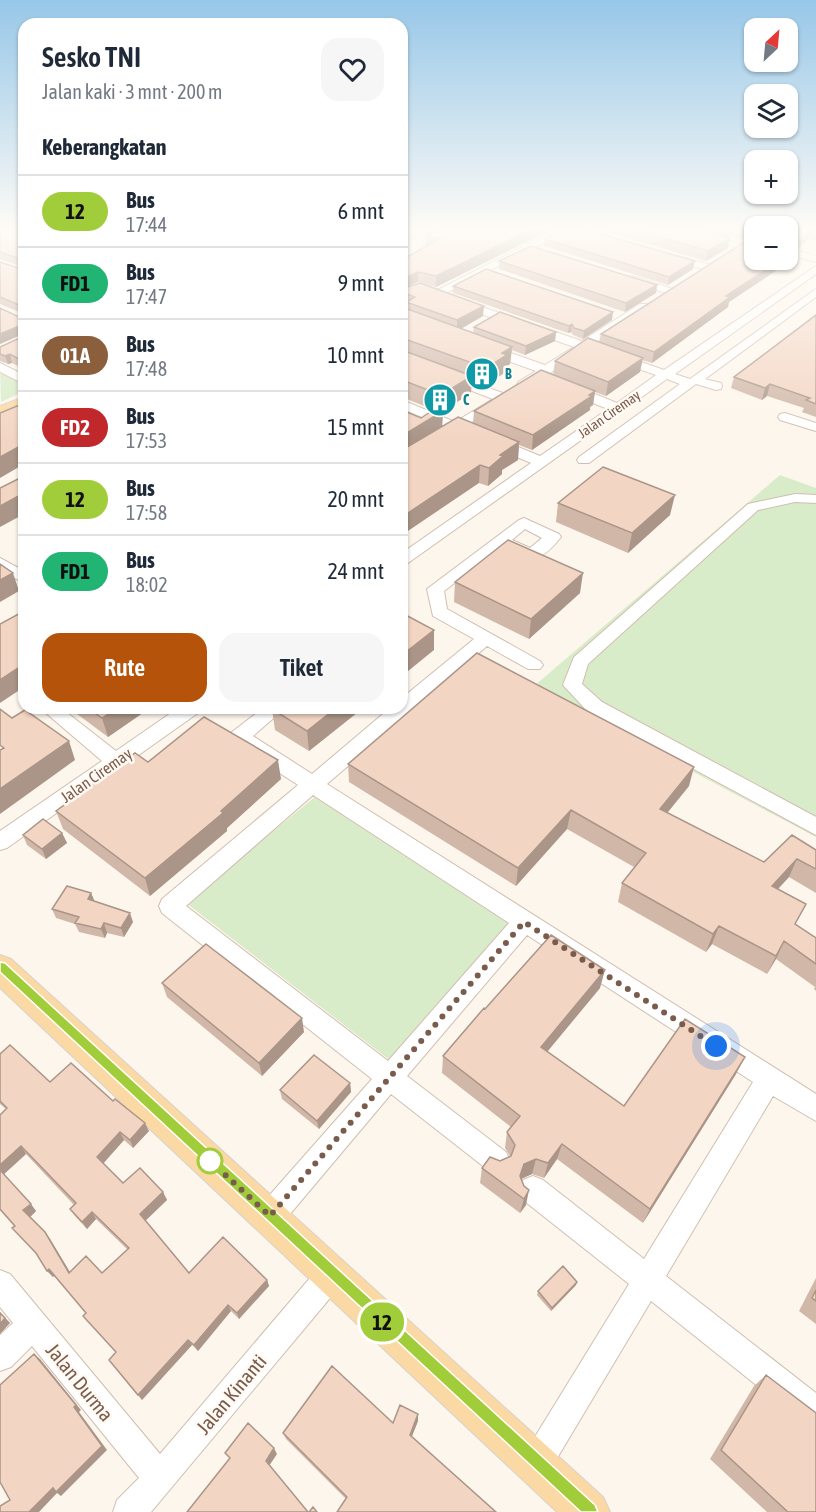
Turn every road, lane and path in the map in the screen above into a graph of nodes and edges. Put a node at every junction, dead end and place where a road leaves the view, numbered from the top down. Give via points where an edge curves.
1 (449, 299) edge
2 (654, 299) edge
3 (774, 299) edge
4 (807, 299) edge
5 (497, 316) junction
6 (477, 327) edge
7 (582, 345) junction
8 (479, 346) edge
9 (408, 362) edge
10 (0, 368) edge
11 (542, 373) junction
12 (666, 375) junction
13 (18, 377) edge
14 (716, 386) dead end
15 (503, 398) junction
16 (18, 405) edge
17 (408, 406) edge
18 (618, 408) junction
19 (1, 413) edge
20 (18, 413) edge
21 (785, 417) dead end
22 (816, 427) edge
23 (468, 431) junction
24 (558, 450) junction
25 (408, 459) edge
26 (584, 460) junction
27 (541, 462) junction
28 (604, 469) edge
29 (816, 499) edge
30 (502, 541) edge
31 (408, 556) edge
32 (0, 563) edge
33 (18, 574) edge
34 (485, 639) junction
35 (534, 665) dead end
36 (408, 703) edge
37 (56, 714) edge
38 (182, 714) edge
39 (268, 714) edge
40 (395, 714) edge
41 (115, 761) junction
42 (310, 785) junction
43 (816, 827) edge
44 (0, 842) edge
45 (524, 922) junction
46 (0, 968) edge
47 (390, 1079) junction
48 (769, 1079) junction
49 (816, 1109) edge
50 (497, 1161) edge
51 (533, 1190) dead end
52 (270, 1216) junction
53 (331, 1275) junction
54 (648, 1279) junction
55 (0, 1284) edge
56 (33, 1325) junction
57 (0, 1356) edge
58 (816, 1413) edge
59 (536, 1464) junction
60 (160, 1479) junction
61 (129, 1512) edge
62 (588, 1512) edge

1 - 5 street
2 - 7 street via 620,316
3 - 12 street, Jalan Ciremay
4 - 14 street via 695,380
5 - 6 street
5 - 7 street
7 - 11 street
7 - 12 street
8 - 11 street
9 - 15 street
10 - 13 street
11 - 15 street
11 - 18 street
12 - 18 street, Jalan Ciremay
12 - 26 street, Jalan Ciremay via 690,383
15 - 23 street
16 - 19 main road
17 - 23 street
18 - 24 street, Jalan Ciremay
19 - 20 main road
21 - 22 street
23 - 25 street
23 - 27 street
24 - 26 street
24 - 27 street, Jalan Ciremay
26 - 28 street
27 - 31 street, Jalan Ciremay
29 - 43 street via 795,498 753,507 580,661 572,685 595,707
30 - 34 street via 435,589 438,612
32 - 33 street
34 - 35 street
34 - 36 street
37 - 41 street
38 - 41 street, Jalan Ciremay
39 - 42 street via 239,737
40 - 42 street
41 - 44 street, Jalan Ciremay
42 - 45 street
42 - 47 street via 170,906
45 - 47 street
45 - 48 street
46 - 52 main road
47 - 50 street
47 - 52 street
48 - 49 street
48 - 54 street
51 - 54 street
52 - 53 main road
53 - 59 main road
53 - 60 street, Jalan Kinanti
54 - 58 street
54 - 59 street
55 - 56 street, Jalan Durma
56 - 57 street
56 - 60 street, Jalan Durma
59 - 62 main road
60 - 61 street, Jalan Kinanti

